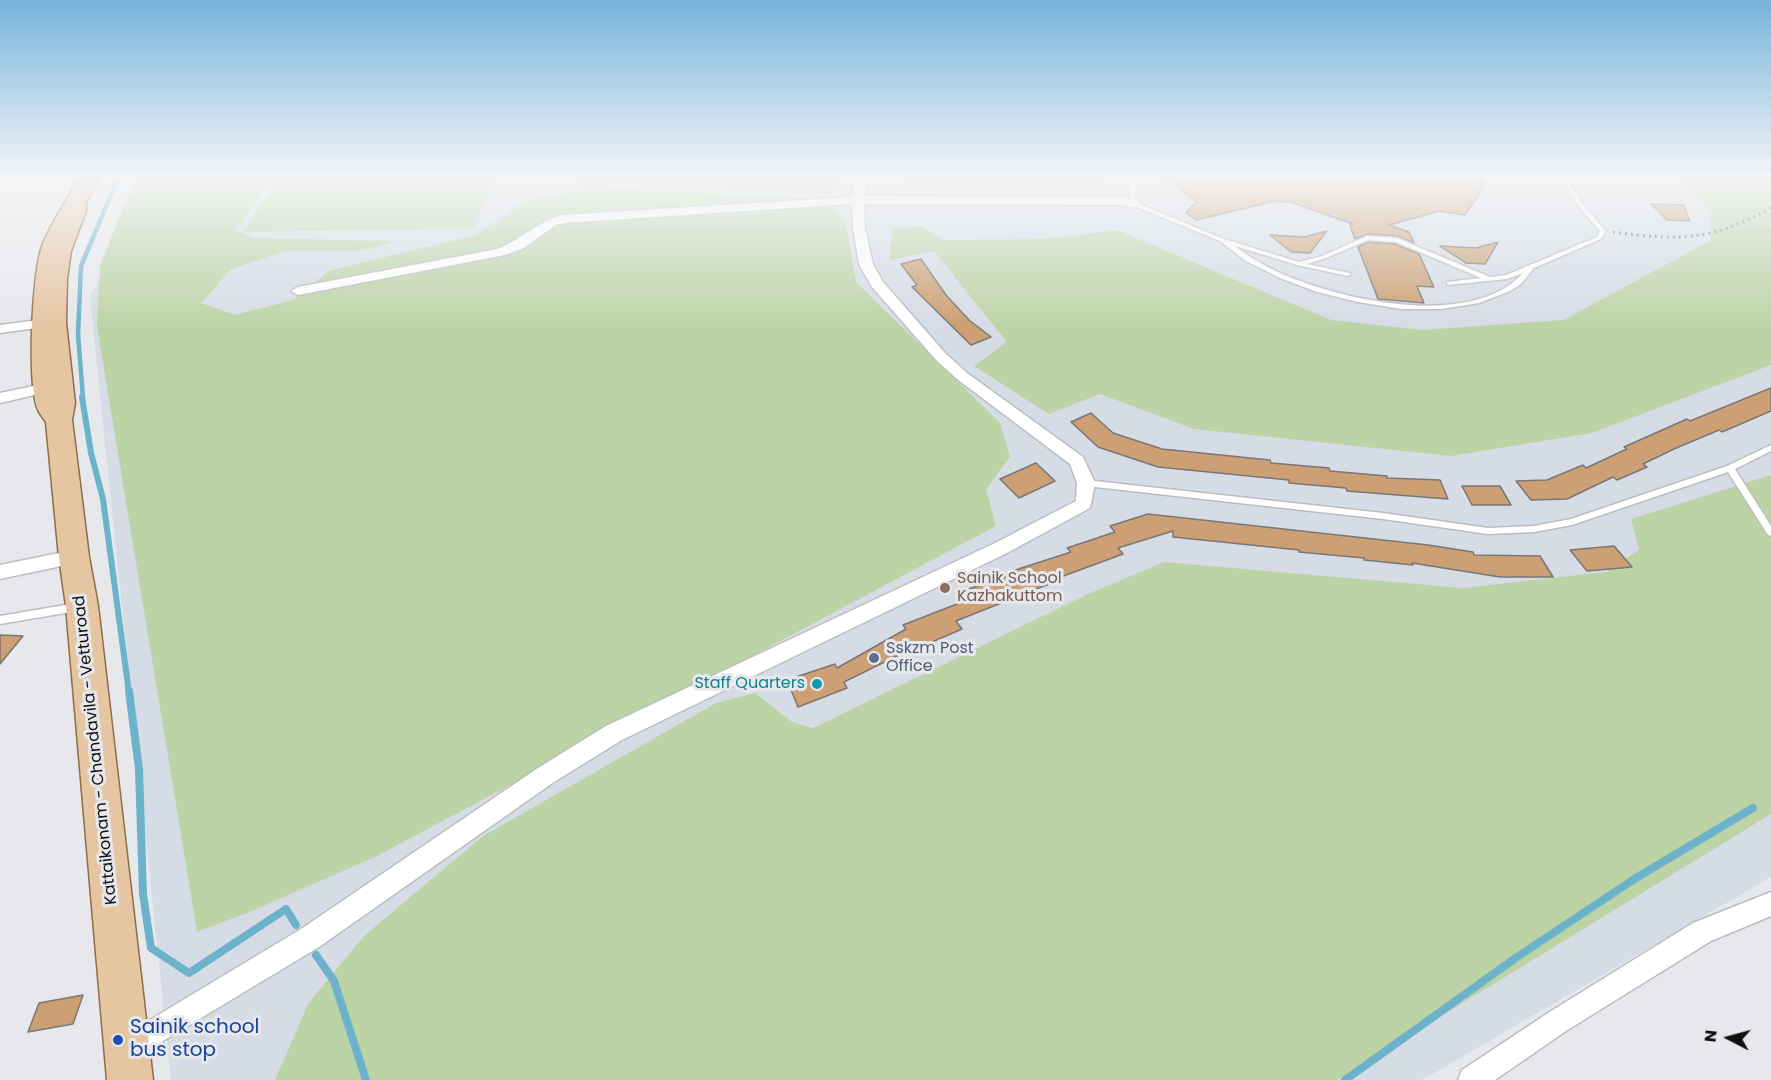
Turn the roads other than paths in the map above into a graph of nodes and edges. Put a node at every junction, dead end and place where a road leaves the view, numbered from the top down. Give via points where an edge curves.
1 (64, 224) edge
2 (71, 224) edge
3 (549, 224) edge
4 (859, 224) edge
5 (1184, 224) edge
6 (1597, 224) edge
7 (1222, 240) junction
8 (1299, 264) junction
9 (1532, 267) junction
10 (1348, 274) dead end
11 (1491, 279) junction
12 (1449, 283) dead end
13 (298, 291) dead end
14 (46, 323) junction
15 (0, 329) edge
16 (0, 398) edge
17 (53, 404) junction
18 (1771, 448) edge
19 (1730, 468) junction
20 (1086, 483) junction
21 (1771, 533) edge
22 (74, 557) junction
23 (0, 572) edge
24 (82, 606) junction
25 (0, 621) edge
26 (1771, 904) edge
27 (129, 1064) edge
28 (1472, 1080) edge

1 - 14 main road, Kattaikonam - Chandavila - Vetturoad via 49,258
2 - 17 main road, Kattaikonam - Chandavila - Vetturoad via 60,251 56,279 54,323 62,403
3 - 13 street via 525,242 501,252
4 - 20 street via 866,264 877,284 941,357 1077,461
5 - 7 lane
6 - 9 lane via 1603,231 1599,238
7 - 8 lane
7 - 9 lane via 1240,256 1294,282 1362,301 1402,306 1436,307 1491,297 1510,289
8 - 10 lane
8 - 11 lane via 1367,238 1397,240
9 - 11 lane
11 - 12 lane
14 - 15 street
14 - 17 main road, Kattaikonam - Chandavila - Vetturoad
16 - 17 street
17 - 22 main road, Kattaikonam - Chandavila - Vetturoad
18 - 19 lane
19 - 20 lane via 1572,522 1488,531
19 - 21 lane
20 - 27 street via 1084,504 1001,548 614,733 546,775
22 - 23 street
22 - 24 main road, Kattaikonam - Chandavila - Vetturoad
24 - 25 lane
24 - 27 main road, Kattaikonam - Chandavila - Vetturoad
26 - 28 street via 1702,933 1557,1022

